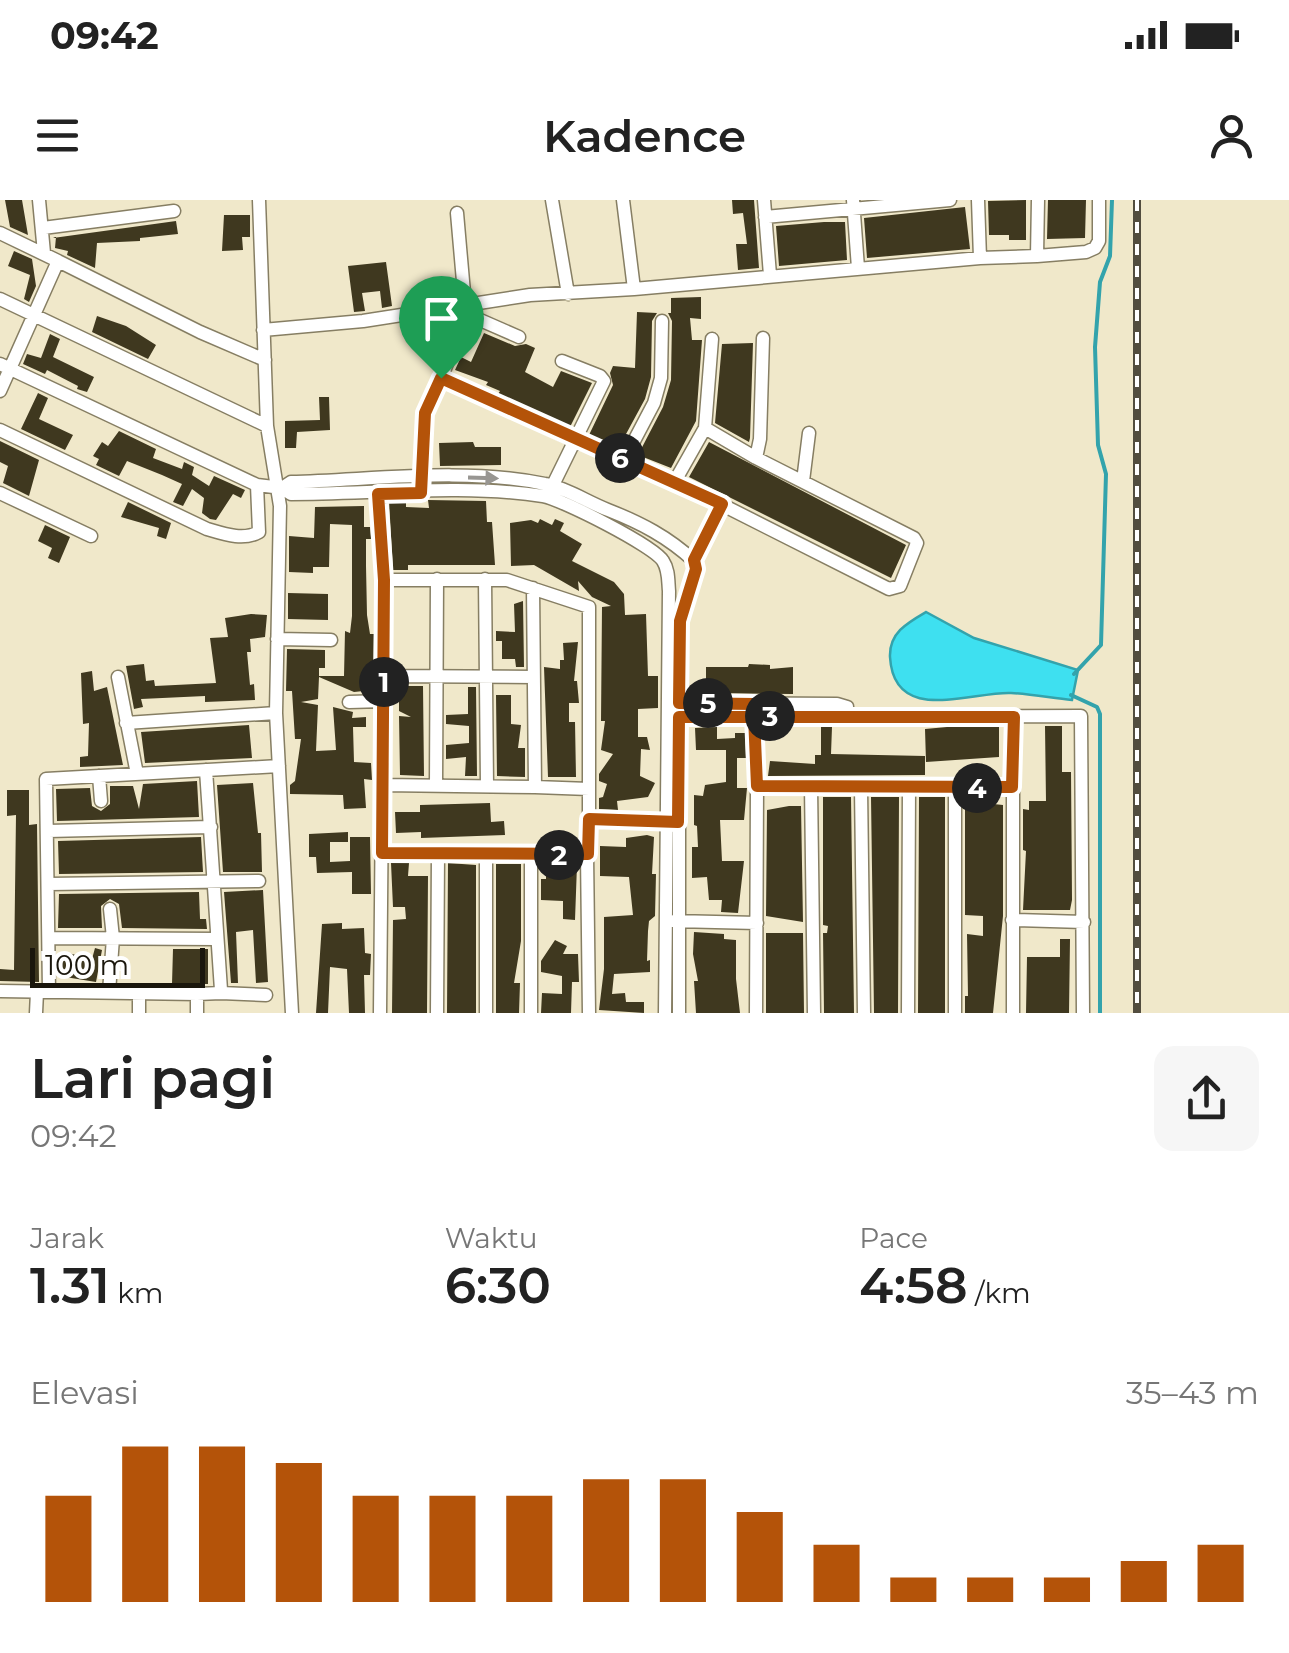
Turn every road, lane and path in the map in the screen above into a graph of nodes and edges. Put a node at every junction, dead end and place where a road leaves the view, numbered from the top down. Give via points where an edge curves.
1 (39, 200) edge
2 (260, 200) edge
3 (552, 200) edge
4 (622, 200) edge
5 (764, 200) edge
6 (950, 200) edge
7 (978, 200) edge
8 (1038, 200) edge
9 (1099, 200) edge
10 (853, 204) edge
11 (174, 210) dead end
12 (457, 213) dead end
13 (766, 217) junction
14 (43, 228) junction
15 (0, 233) edge
16 (44, 254) junction
17 (1037, 256) junction
18 (980, 258) junction
19 (58, 261) junction
20 (858, 268) junction
21 (770, 276) junction
22 (634, 289) junction
23 (568, 294) junction
24 (0, 298) edge
25 (465, 304) junction
26 (35, 315) junction
27 (662, 321) dead end
28 (263, 330) junction
29 (519, 336) dead end
30 (764, 338) dead end
31 (712, 339) dead end
32 (264, 360) junction
33 (562, 361) dead end
34 (5, 366) edge
35 (441, 378) junction
36 (0, 390) edge
37 (267, 426) junction
38 (705, 428) junction
39 (0, 430) edge
40 (809, 433) dead end
41 (576, 441) junction
42 (756, 458) junction
43 (624, 460) junction
44 (421, 477) junction
45 (675, 481) junction
46 (803, 481) junction
47 (258, 485) junction
48 (280, 488) junction
49 (550, 491) junction
50 (0, 493) edge
51 (421, 493) junction
52 (378, 494) junction
53 (722, 504) junction
54 (91, 536) dead end
55 (676, 545) junction
56 (662, 560) junction
57 (694, 560) junction
58 (437, 579) junction
59 (485, 579) junction
60 (384, 580) junction
61 (532, 588) junction
62 (669, 590) junction
63 (686, 596) junction
64 (277, 639) junction
65 (331, 640) dead end
66 (384, 676) junction
67 (437, 676) junction
68 (118, 677) dead end
69 (486, 677) junction
70 (534, 677) junction
71 (348, 702) dead end
72 (384, 702) junction
73 (679, 710) junction
74 (754, 710) junction
75 (276, 713) junction
76 (1014, 717) junction
77 (126, 723) junction
78 (278, 766) junction
79 (206, 770) junction
80 (137, 774) junction
81 (99, 776) junction
82 (384, 786) junction
83 (436, 786) junction
84 (486, 786) junction
85 (535, 786) junction
86 (757, 786) junction
87 (812, 786) junction
88 (909, 787) junction
89 (1012, 787) junction
90 (861, 788) junction
91 (955, 788) junction
92 (589, 789) junction
93 (102, 802) dead end
94 (589, 819) junction
95 (672, 822) junction
96 (211, 827) junction
97 (48, 831) junction
98 (382, 853) junction
99 (438, 853) junction
100 (588, 854) junction
101 (486, 856) junction
102 (531, 856) junction
103 (259, 881) dead end
104 (215, 883) junction
105 (49, 884) junction
106 (110, 909) dead end
107 (1012, 920) junction
108 (673, 921) junction
109 (1084, 922) junction
110 (757, 924) junction
111 (49, 938) junction
112 (112, 938) junction
113 (217, 940) junction
114 (0, 991) edge
115 (43, 992) junction
116 (109, 992) junction
117 (139, 992) junction
118 (197, 994) junction
119 (220, 994) junction
120 (266, 995) dead end
121 (36, 1013) edge
122 (139, 1013) edge
123 (197, 1013) edge
124 (292, 1013) edge
125 (380, 1013) edge
126 (437, 1013) edge
127 (486, 1013) edge
128 (531, 1013) edge
129 (589, 1013) edge
130 (665, 1013) edge
131 (679, 1013) edge
132 (756, 1013) edge
133 (814, 1013) edge
134 (864, 1013) edge
135 (908, 1013) edge
136 (955, 1013) edge
137 (1012, 1013) edge
138 (1083, 1013) edge

1 - 14 street
2 - 28 street
3 - 23 street
4 - 22 street
5 - 13 street
6 - 10 street
7 - 18 street
8 - 17 street
9 - 17 street via 1095,248
10 - 13 street
10 - 20 street
11 - 14 street
12 - 25 street
13 - 21 street
14 - 16 street
15 - 16 street
16 - 19 street
17 - 18 street
18 - 20 street
19 - 26 street
19 - 32 street
20 - 21 street
21 - 22 street
22 - 23 street
23 - 25 street
24 - 26 street
25 - 28 street
26 - 34 street
26 - 37 street
27 - 43 street via 654,404
28 - 32 street
29 - 35 street via 468,316
30 - 42 street
31 - 38 street
32 - 37 street
33 - 41 street via 604,381
34 - 36 street
34 - 47 street
35 - 41 street
35 - 44 street via 425,413
37 - 48 street
38 - 42 street
38 - 45 street
39 - 47 street via 228,535 259,532
40 - 46 street
41 - 43 street
41 - 49 street
42 - 46 street
43 - 45 street
44 - 48 street via 291,482
44 -> 49 street via 496,478
44 - 51 street
45 - 53 street
46 - 53 street via 914,538 900,586 889,589
47 - 48 street
48 - 52 street via 290,494
48 - 64 street
49 - 51 street
49 - 55 street via 641,523
49 - 56 street
50 - 54 street
51 - 52 street
52 - 60 street
53 - 57 street
55 - 56 street
55 - 57 street
56 - 62 street
57 - 63 street
58 - 59 street
58 - 60 street
58 - 67 street
59 - 61 street
59 - 69 street
60 - 66 street
61 - 70 street
61 - 92 street via 590,611
62 - 63 street
62 - 95 street
63 - 73 street
64 - 65 street
64 - 75 street
66 - 67 street
66 - 72 street
67 - 69 street
67 - 83 street
68 - 77 street
69 - 70 street
69 - 84 street
70 - 85 street
71 - 72 street
72 - 82 street
73 - 74 street
73 - 95 street
74 - 76 street via 837,704 846,707 846,718
74 - 86 street
75 - 77 street
75 - 78 street
76 - 89 street
76 - 109 street via 1082,718
77 - 80 street
78 - 79 street
78 - 124 street
79 - 80 street
79 - 96 street
80 - 81 street
81 - 93 street
81 - 97 street via 46,779
82 - 83 street
82 - 98 street
83 - 84 street
84 - 85 street
85 - 92 street
86 - 87 street
86 - 110 street
87 - 90 street
87 - 133 street
88 - 90 street
88 - 91 street
88 - 135 street
89 - 91 street
89 - 107 street
90 - 134 street
91 - 136 street
92 - 94 street
94 - 95 street
94 - 100 street
95 - 108 street
96 - 97 street
96 - 104 street
97 - 105 street
98 - 99 street
98 - 125 street
99 - 101 street
99 - 126 street
100 - 102 street
100 - 129 street
101 - 102 street
101 - 127 street
102 - 128 street
103 - 104 street
104 - 105 street
104 - 113 street
105 - 111 street
106 - 112 street
107 - 109 street
107 - 137 street
108 - 110 street
108 - 130 street
108 - 131 street
109 - 138 street
110 - 132 street
111 - 112 street
111 - 115 street
112 - 113 street
112 - 116 street
113 - 119 street
114 - 115 street
115 - 116 street
115 - 121 street
116 - 117 street
117 - 118 street
117 - 122 street
118 - 119 street
118 - 123 street
119 - 120 street

